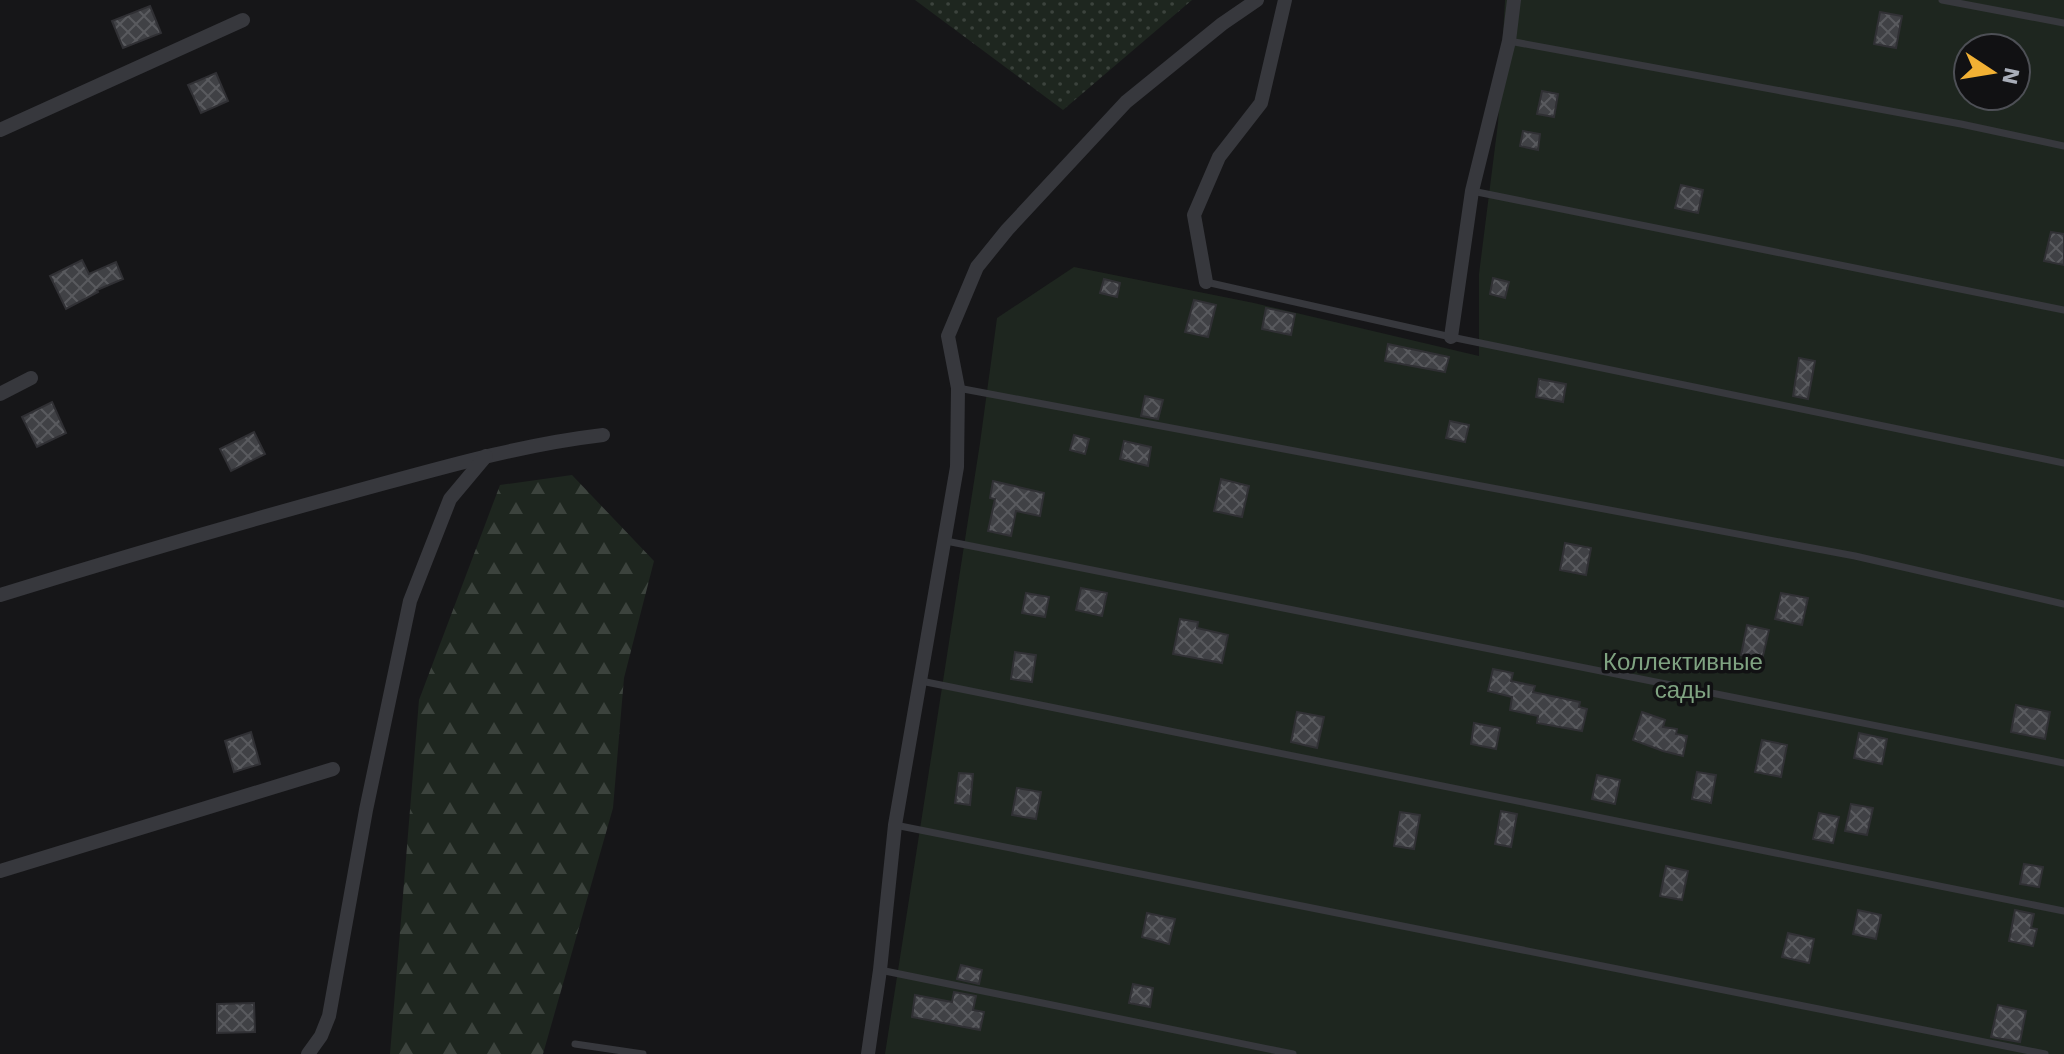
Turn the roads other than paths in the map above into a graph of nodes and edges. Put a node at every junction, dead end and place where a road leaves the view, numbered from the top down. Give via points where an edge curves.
1 (1257, 0) edge
2 (1285, 0) edge
3 (1514, 0) edge
4 (1942, 0) edge
5 (243, 20) dead end
6 (2064, 23) edge
7 (1509, 41) junction
8 (0, 130) edge
9 (2064, 146) edge
10 (1472, 191) junction
11 (1206, 282) joint
12 (2064, 310) edge
13 (1451, 337) junction
14 (31, 378) dead end
15 (958, 388) junction
16 (0, 394) edge
17 (603, 435) dead end
18 (486, 456) junction
19 (2064, 463) edge
20 (946, 541) junction
21 (0, 595) edge
22 (2064, 604) edge
23 (921, 681) junction
24 (2064, 763) edge
25 (333, 769) dead end
26 (895, 825) junction
27 (0, 871) edge
28 (2064, 911) edge
29 (880, 970) junction
30 (575, 1044) dead end
31 (308, 1054) edge
32 (643, 1054) edge
33 (868, 1054) edge
34 (1293, 1054) edge
35 (2045, 1054) edge

1 - 15 street via 1126,102 977,267 948,336
2 - 11 street via 1261,103 1219,157 1194,215
3 - 7 street
4 - 6 lane
5 - 8 street
7 - 9 lane
7 - 10 street
10 - 12 lane
10 - 13 street
11 - 13 lane
13 - 19 lane
14 - 16 street
15 - 20 street via 957,467
15 - 22 lane via 1855,556
17 - 18 street
18 - 21 street via 211,530
18 - 31 street via 450,499 410,601 329,1016
20 - 23 street
20 - 24 lane
23 - 26 street
23 - 28 lane
25 - 27 street
26 - 29 street
26 - 35 lane
29 - 33 street
29 - 34 lane
30 - 32 lane

